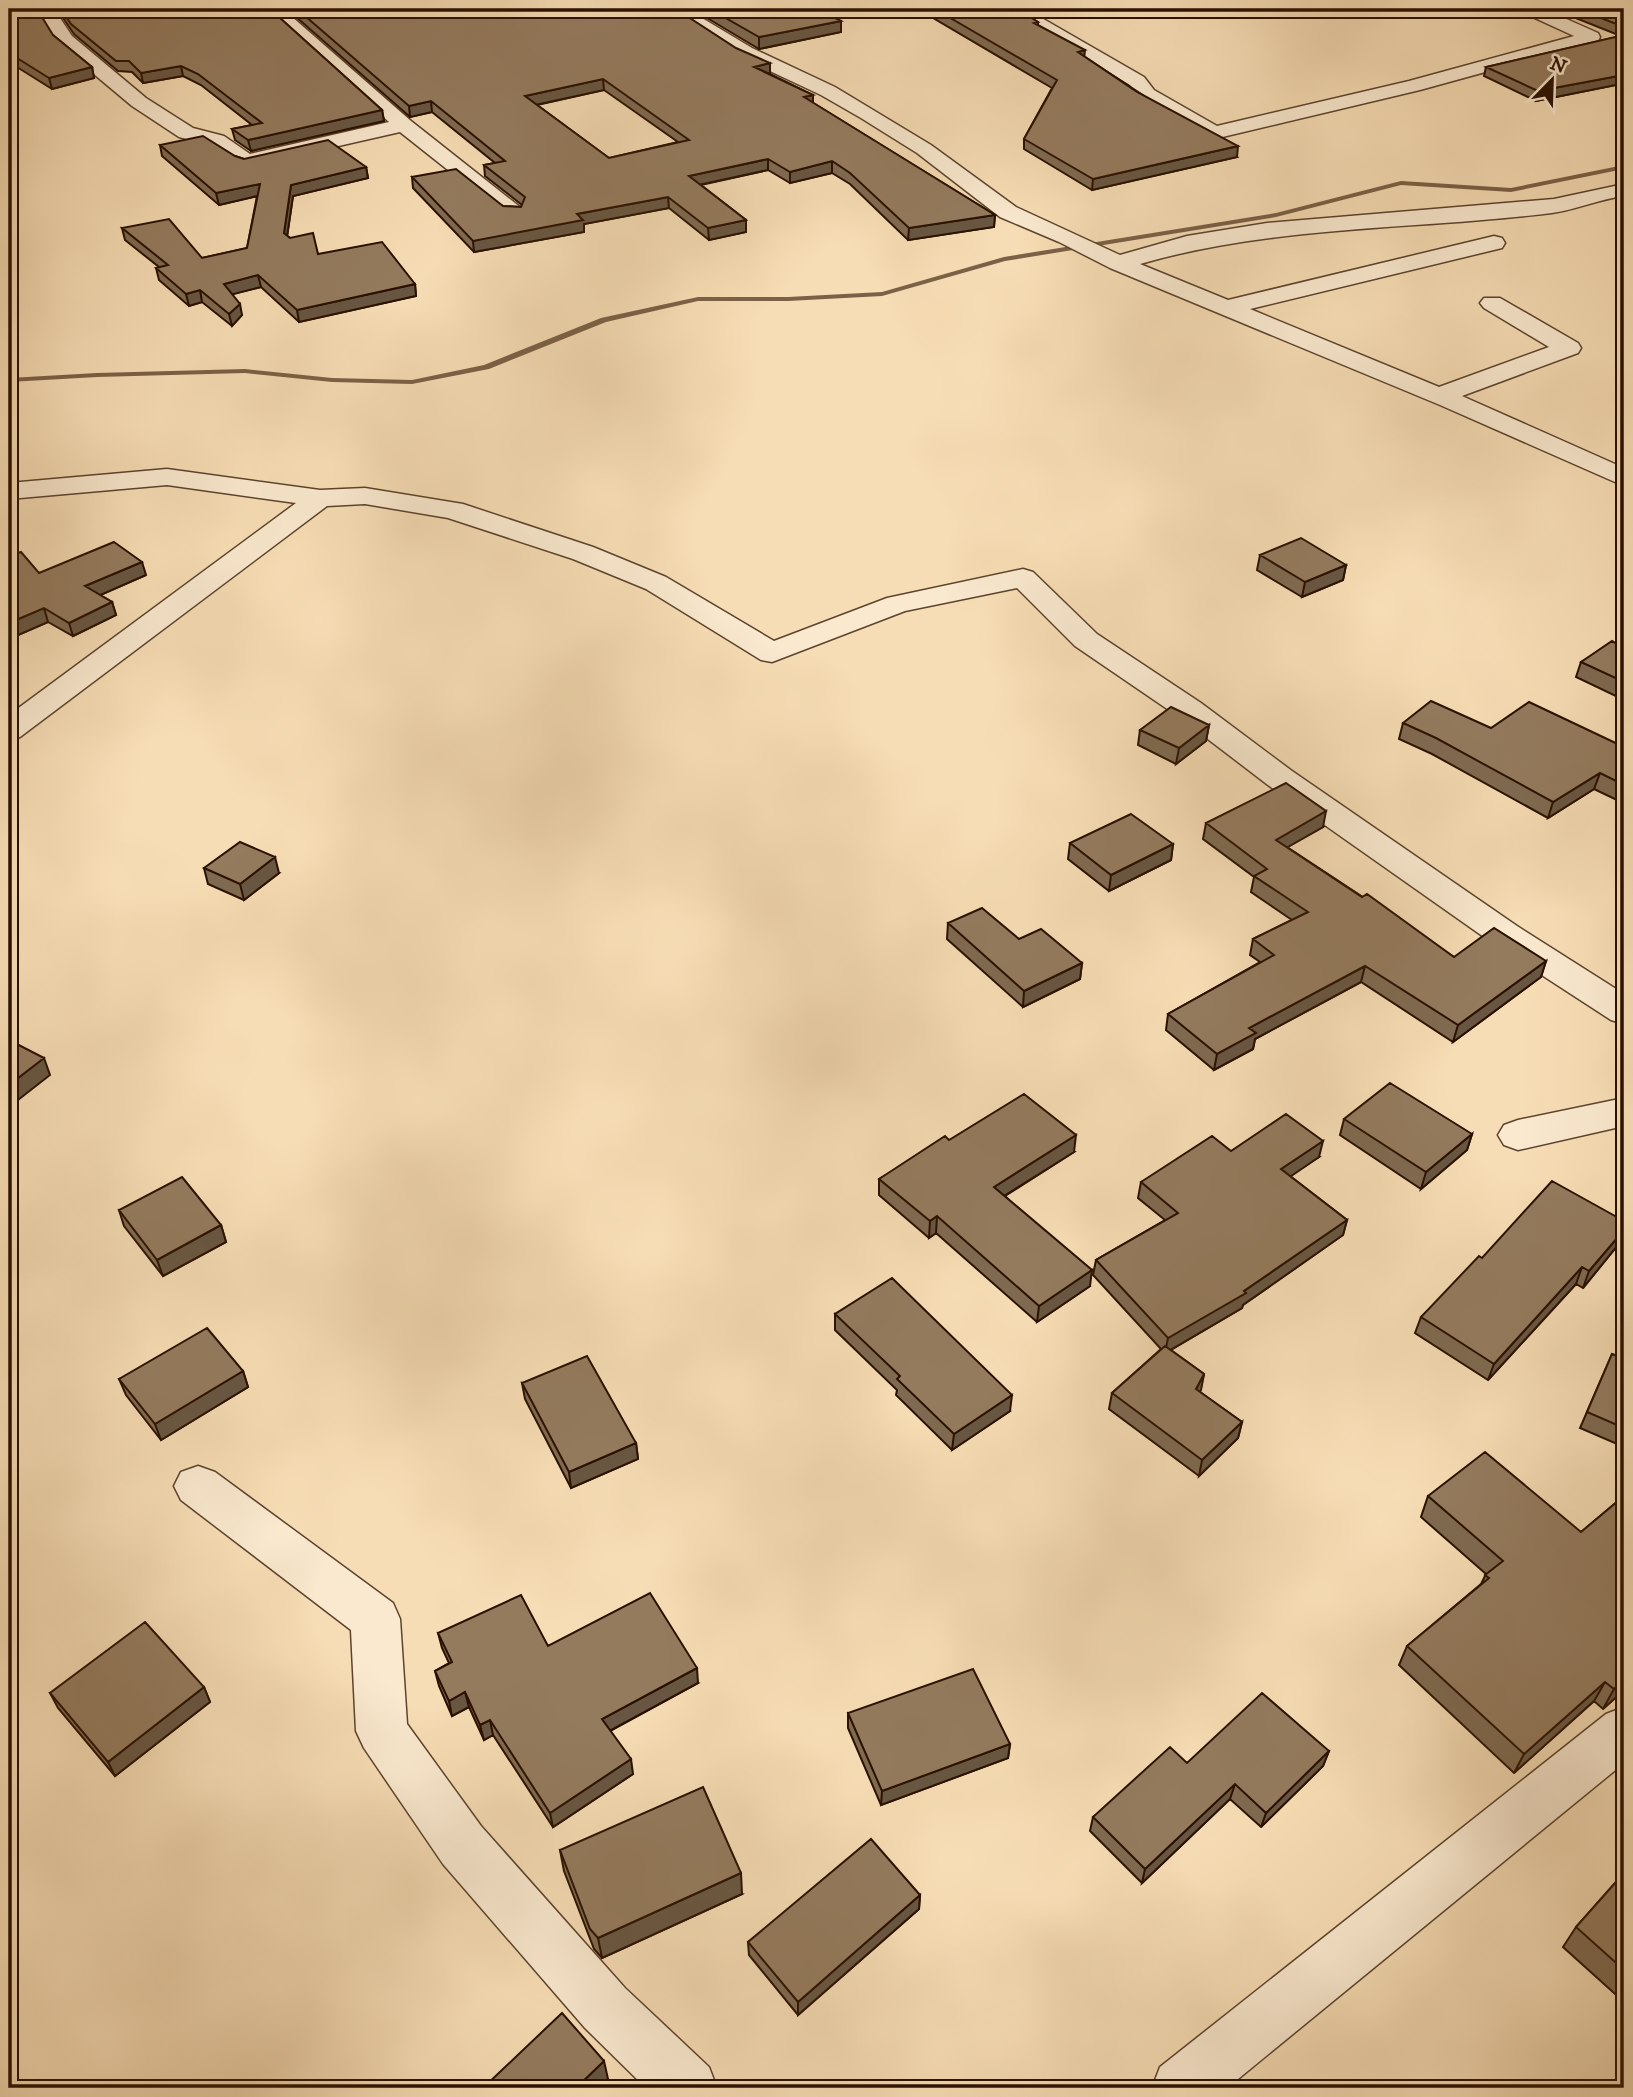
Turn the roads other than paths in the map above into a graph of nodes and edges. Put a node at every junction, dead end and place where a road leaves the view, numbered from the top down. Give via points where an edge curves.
1 (45, 9) edge
2 (273, 9) edge
3 (675, 9) edge
4 (1014, 9) edge
5 (1530, 9) edge
6 (404, 125) junction
7 (1624, 190) edge
8 (514, 211) edge
9 (1494, 243) dead end
10 (1118, 263) junction
11 (1492, 303) dead end
12 (1225, 308) junction
13 (1438, 396) junction
14 (1624, 478) edge
15 (9, 491) edge
16 (320, 498) junction
17 (9, 730) edge
18 (1624, 1011) edge
19 (1624, 1112) edge
20 (1518, 1135) dead end
21 (198, 1486) dead end
22 (1624, 1731) edge
23 (688, 2088) edge
24 (1181, 2088) edge

1 - 6 street via 65,40 139,103 186,133 217,140 246,161
2 - 6 street
3 - 10 street via 745,52 868,114 1009,212
4 - 5 street via 1137,81 1147,94 1214,133 1413,86 1591,37
6 - 8 street
7 - 10 street via 1554,206 1267,230 1187,243
9 - 12 street
10 - 12 street
11 - 13 street via 1569,348
12 - 13 street
13 - 14 street
15 - 16 street via 167,477
16 - 17 street
16 - 18 street via 365,496 453,510 583,553 656,583 772,653 897,604 1024,579 1086,640 1504,934
19 - 20 street
21 - 23 street via 375,1619 382,1731 462,1845 605,2008
22 - 24 street

